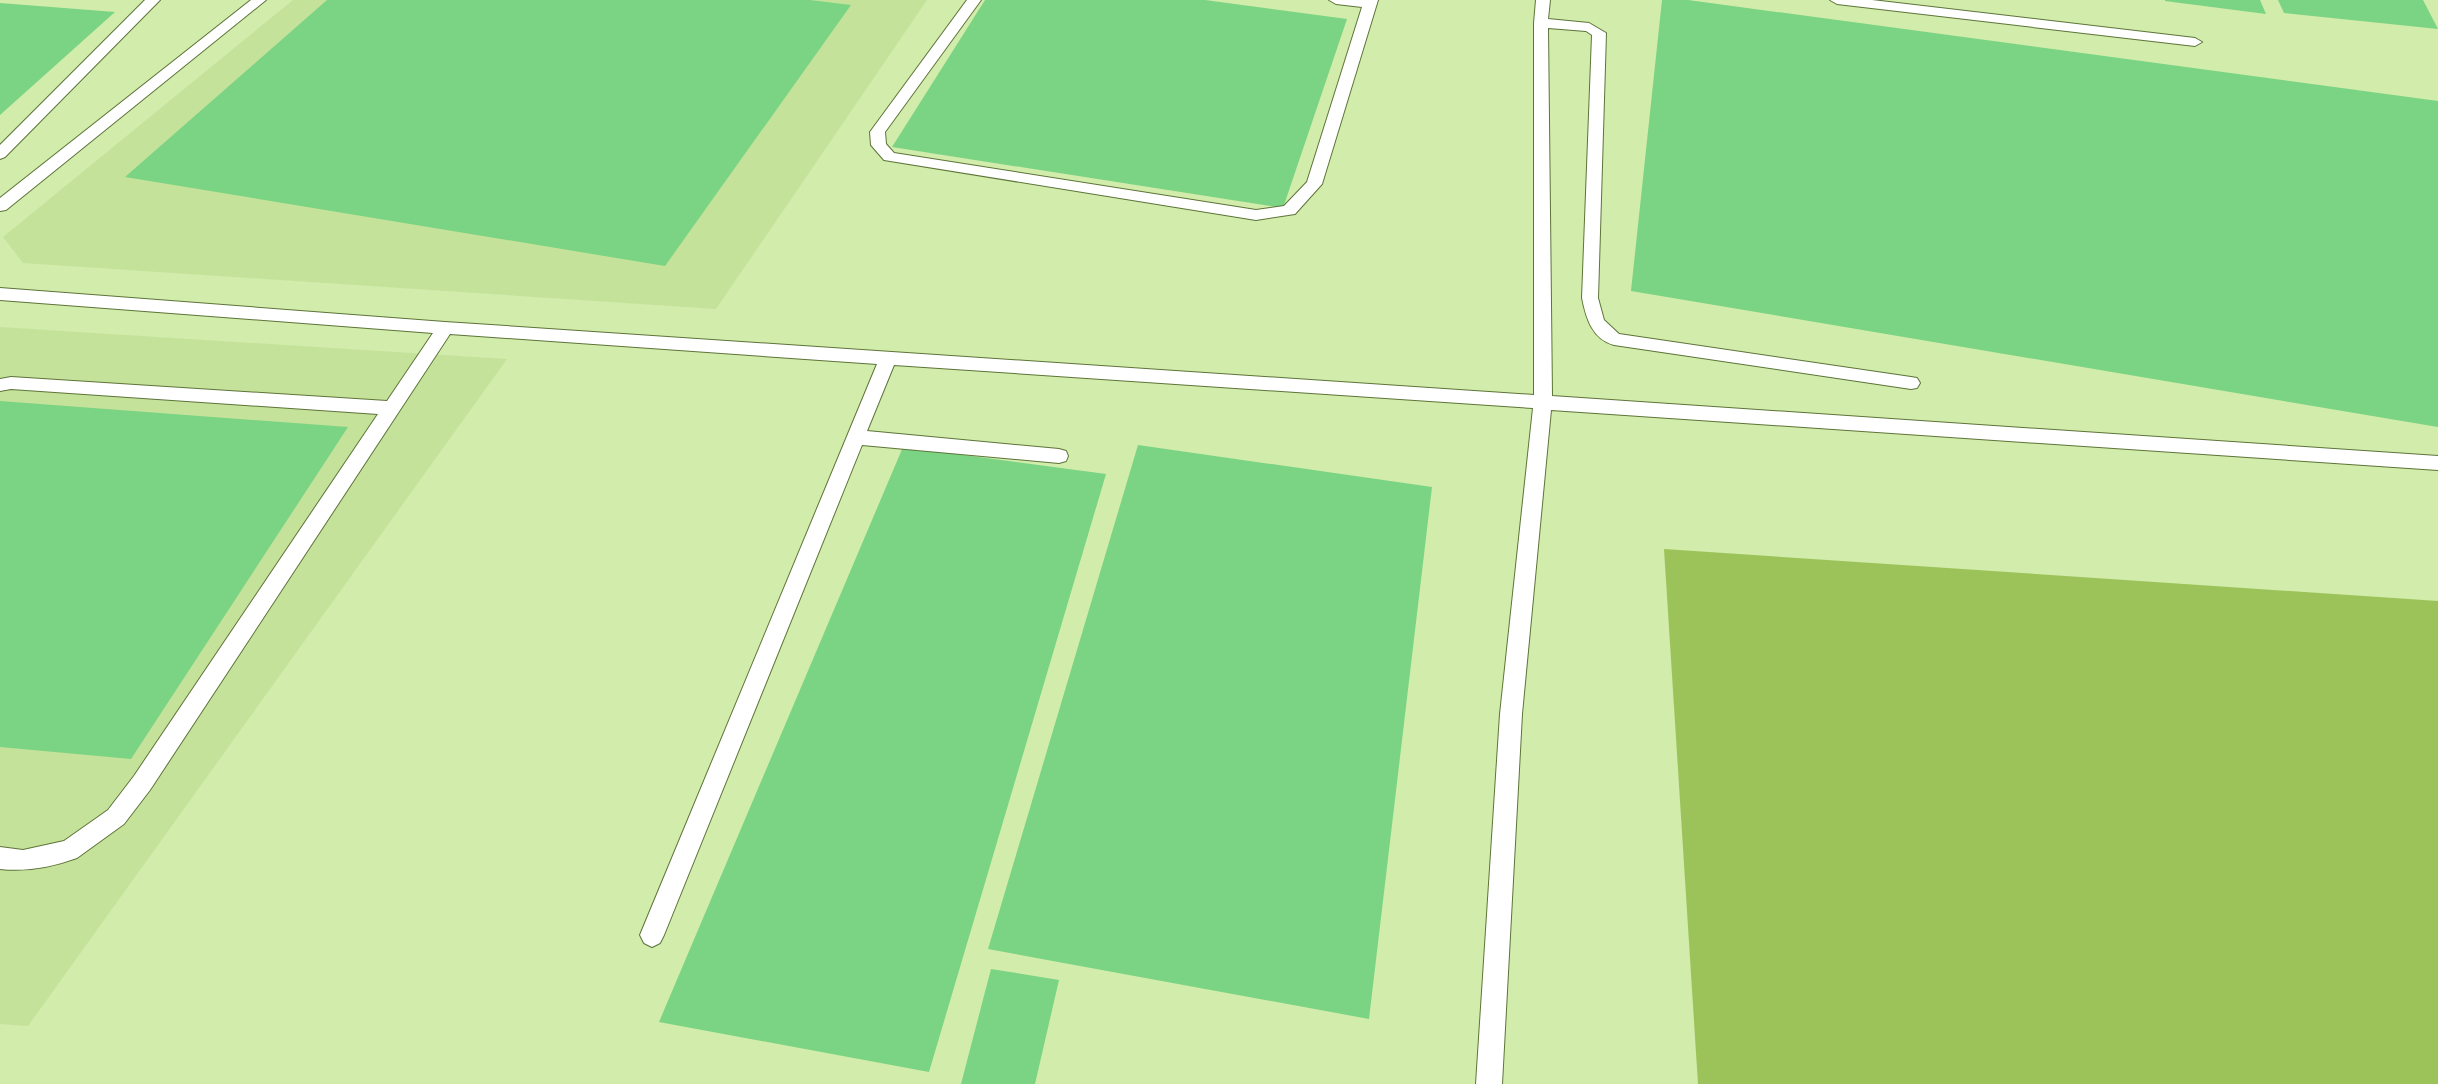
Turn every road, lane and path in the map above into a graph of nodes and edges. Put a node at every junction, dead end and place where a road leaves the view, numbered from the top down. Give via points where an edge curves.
1 (153, 0) edge
2 (259, 0) edge
3 (974, 0) edge
4 (1336, 0) edge
5 (1542, 0) edge
6 (1837, 0) edge
7 (1371, 2) edge
8 (1540, 23) junction
9 (2195, 42) dead end
10 (0, 154) edge
11 (0, 206) edge
12 (0, 294) edge
13 (445, 328) junction
14 (888, 358) junction
15 (1911, 382) dead end
16 (0, 385) edge
17 (1543, 402) junction
18 (392, 408) junction
19 (855, 437) junction
20 (1059, 456) dead end
21 (2438, 463) edge
22 (0, 858) edge
23 (652, 935) dead end
24 (1489, 1084) edge

1 - 10 lane
2 - 11 lane
3 - 7 lane via 878,132 879,145 889,157 1256,215 1289,210 1314,184
4 - 7 lane
5 - 8 lane
6 - 9 lane
8 - 15 lane via 1589,27 1599,33 1590,298 1596,323 1614,339
8 - 17 lane
12 - 13 lane
13 - 14 lane
13 - 18 lane
14 - 17 lane
14 - 19 lane
16 - 18 lane
17 - 21 lane
17 - 24 lane via 1511,714
18 - 22 lane via 116,817 69,850 23,861
19 - 20 lane
19 - 23 lane

